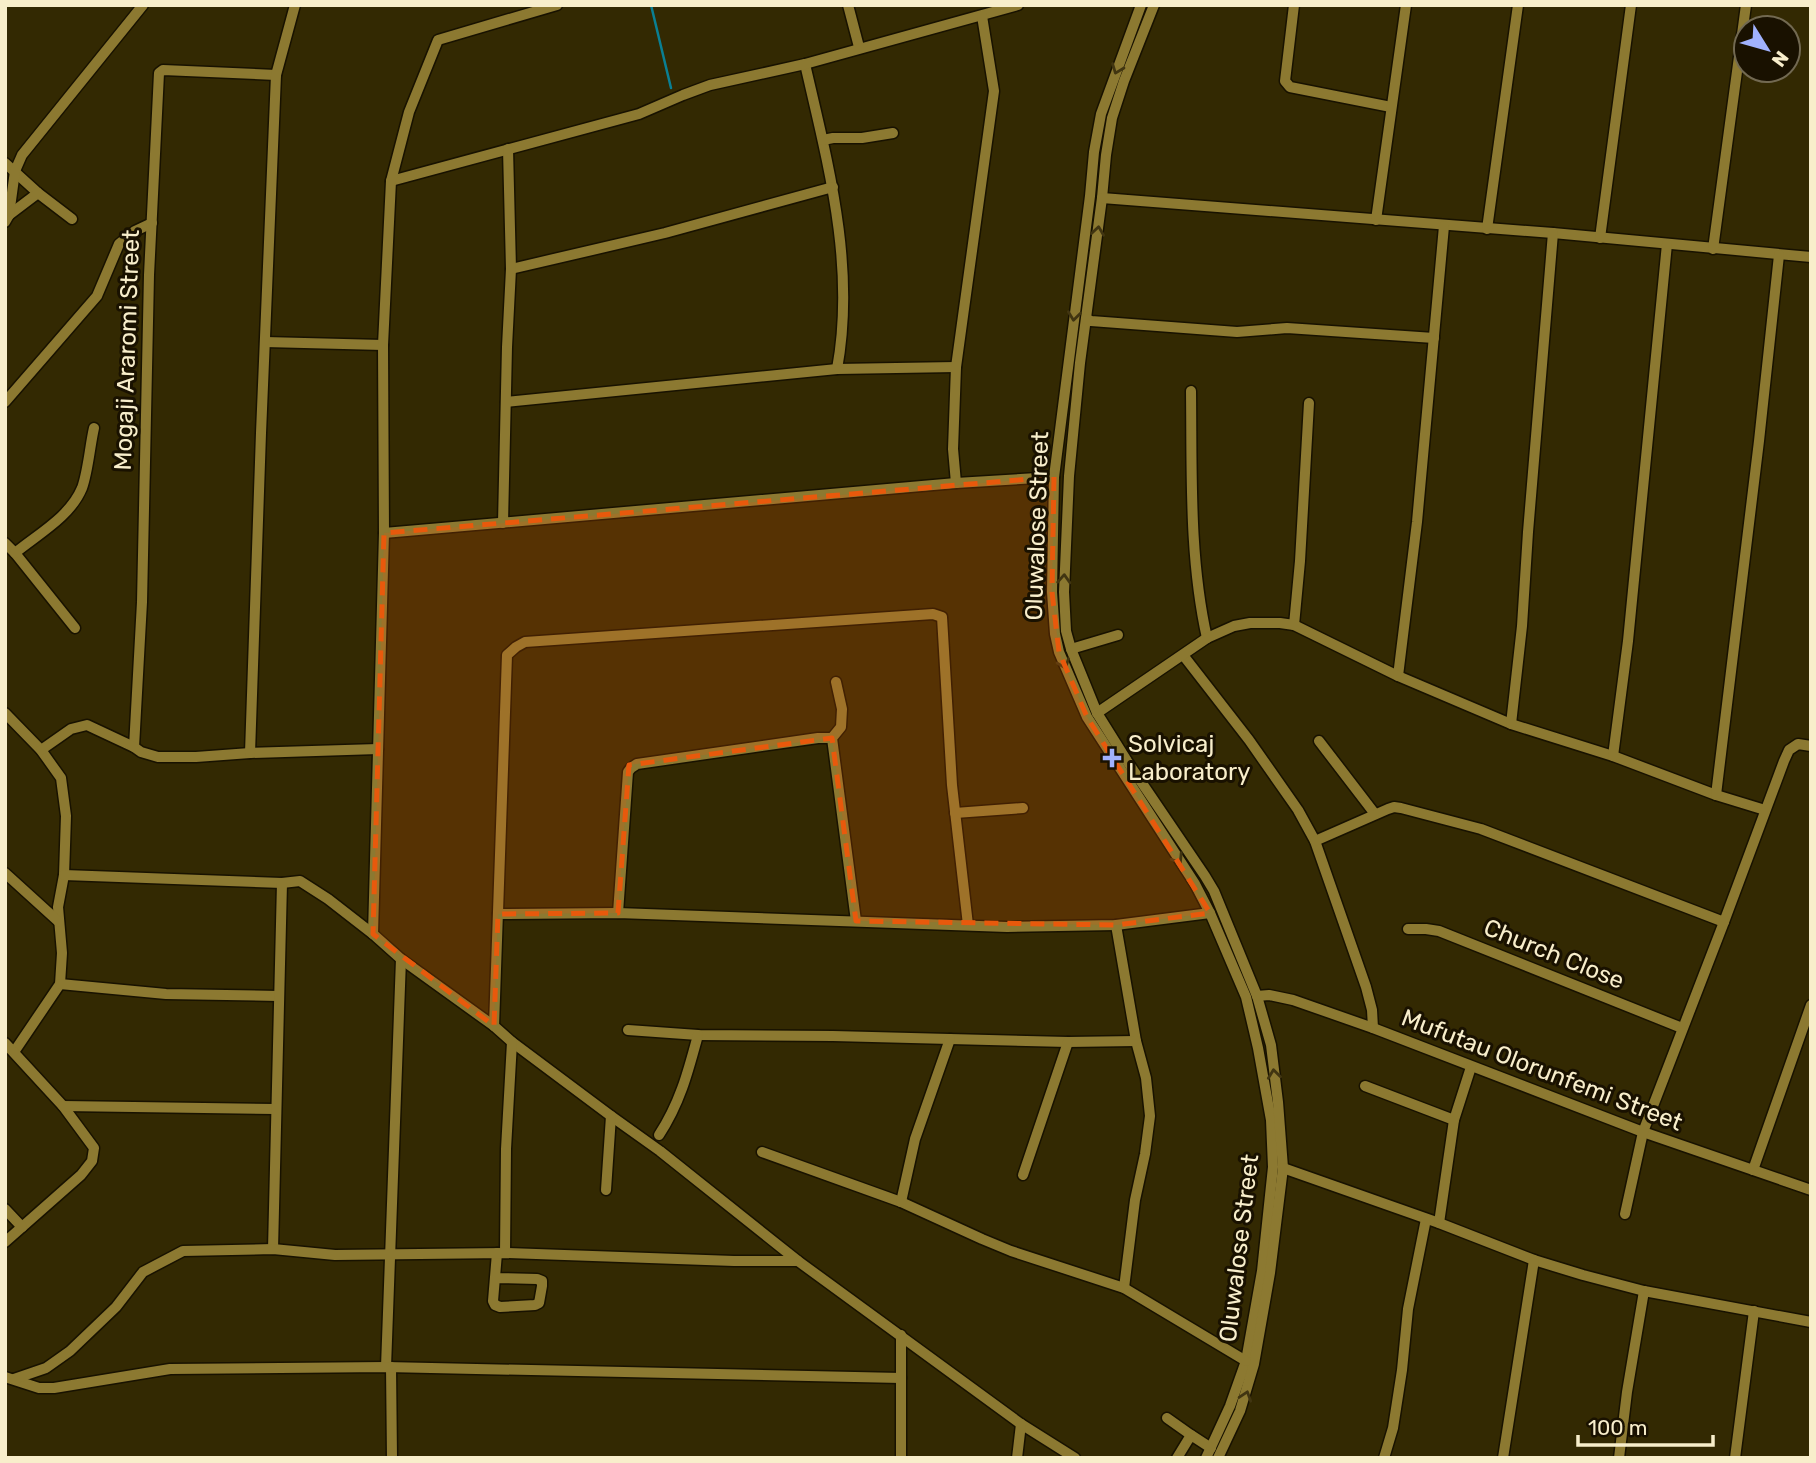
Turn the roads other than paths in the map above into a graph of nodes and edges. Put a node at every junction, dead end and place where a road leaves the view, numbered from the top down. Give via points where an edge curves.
1 (143, 5) edge
2 (295, 5) edge
3 (516, 5) edge
4 (557, 5) edge
5 (848, 5) edge
6 (1018, 5) edge
7 (1142, 5) edge
8 (1154, 5) edge
9 (1294, 5) edge
10 (1406, 5) edge
11 (1518, 5) edge
12 (1631, 5) edge
13 (1746, 5) edge
14 (982, 16) junction
15 (514, 18) junction
16 (859, 47) junction
17 (805, 64) junction
18 (276, 75) junction
19 (1391, 107) junction
20 (893, 133) dead end
21 (823, 141) junction
22 (508, 149) junction
23 (5, 163) edge
24 (15, 171) junction
25 (391, 181) junction
26 (833, 187) junction
27 (37, 193) junction
28 (1102, 198) junction
29 (7, 218) edge
30 (72, 219) dead end
31 (1376, 220) junction
32 (152, 223) junction
33 (1444, 226) junction
34 (1487, 229) junction
35 (1553, 233) junction
36 (1600, 237) junction
37 (1667, 244) junction
38 (1713, 249) junction
39 (1779, 256) junction
40 (1811, 257) edge
41 (511, 269) junction
42 (1079, 284) junction
43 (1090, 285) junction
44 (1086, 319) junction
45 (1434, 338) junction
46 (265, 342) junction
47 (383, 345) junction
48 (956, 367) junction
49 (837, 369) junction
50 (1191, 391) dead end
51 (5, 402) edge
52 (506, 402) junction
53 (1309, 403) dead end
54 (94, 428) dead end
55 (1054, 477) junction
56 (956, 483) junction
57 (503, 523) junction
58 (384, 533) junction
59 (5, 543) edge
60 (15, 553) junction
61 (1294, 625) junction
62 (75, 628) dead end
63 (1118, 635) dead end
64 (1207, 638) junction
65 (1071, 649) junction
66 (1182, 655) junction
67 (1398, 676) junction
68 (836, 682) dead end
69 (5, 713) edge
70 (1097, 713) junction
71 (1511, 724) junction
72 (832, 738) junction
73 (1320, 741) dead end
74 (1811, 746) edge
75 (134, 747) junction
76 (378, 749) junction
77 (41, 750) junction
78 (250, 753) junction
79 (1613, 757) junction
80 (1716, 795) junction
81 (1023, 808) dead end
82 (1765, 810) junction
83 (955, 813) junction
84 (1375, 814) junction
85 (1315, 841) junction
86 (5, 873) edge
87 (64, 875) junction
88 (282, 883) junction
89 (618, 913) junction
90 (1210, 913) junction
91 (498, 914) junction
92 (856, 921) junction
93 (59, 922) junction
94 (1724, 922) junction
95 (968, 925) junction
96 (1116, 925) junction
97 (1408, 929) dead end
98 (373, 934) junction
99 (401, 959) junction
100 (60, 984) junction
101 (278, 996) junction
102 (1257, 996) junction
103 (1811, 1005) edge
104 (494, 1026) junction
105 (1373, 1028) junction
106 (1682, 1028) junction
107 (628, 1030) dead end
108 (698, 1035) junction
109 (950, 1039) junction
110 (1136, 1041) junction
111 (512, 1042) junction
112 (1068, 1042) junction
113 (5, 1043) edge
114 (14, 1052) junction
115 (1471, 1067) junction
116 (1366, 1086) dead end
117 (64, 1106) junction
118 (275, 1109) junction
119 (611, 1116) junction
120 (1454, 1120) junction
121 (1643, 1132) junction
122 (659, 1135) dead end
123 (762, 1152) dead end
124 (1283, 1168) junction
125 (1753, 1170) junction
126 (1023, 1175) dead end
127 (606, 1189) dead end
128 (1811, 1190) edge
129 (901, 1202) junction
130 (5, 1209) edge
131 (1625, 1214) dead end
132 (1426, 1219) junction
133 (1439, 1223) junction
134 (22, 1227) junction
135 (5, 1242) edge
136 (273, 1249) junction
137 (501, 1253) junction
138 (389, 1255) junction
139 (1534, 1260) junction
140 (798, 1261) junction
141 (495, 1278) junction
142 (1124, 1288) junction
143 (1644, 1291) junction
144 (1755, 1311) junction
145 (1811, 1322) edge
146 (901, 1335) junction
147 (1246, 1361) junction
148 (388, 1367) junction
149 (10, 1378) edge
150 (901, 1378) junction
151 (1167, 1418) dead end
152 (1021, 1424) junction
153 (1191, 1435) junction
154 (1208, 1453) edge
155 (393, 1458) edge
156 (901, 1458) edge
157 (1017, 1458) edge
158 (1075, 1458) edge
159 (1177, 1458) edge
160 (1218, 1458) edge
161 (1384, 1458) edge
162 (1503, 1458) edge
163 (1619, 1458) edge
164 (1735, 1458) edge

1 - 24 street via 22,155
2 - 18 street
3 - 15 street
4 - 15 street
5 - 16 street
6 - 14 street
7 -> 42 street, Oluwalose Street via 1101,114
8 - 28 street, Oluwalose Street via 1112,118
9 - 19 street via 1285,81 1290,87
10 - 19 street
11 - 34 street
12 - 36 street
13 - 38 street
14 - 16 street
14 - 48 street via 993,90
15 - 25 street via 438,40 409,112
16 - 17 street
17 - 21 street
17 - 22 street via 710,85 639,114
18 - 32 street, Mogaji Araromi Street via 163,69 159,73
18 - 46 street
19 - 31 street
20 - 21 street
21 - 26 street
22 - 25 street
22 - 41 street
23 - 24 street
24 - 27 street
24 - 29 street
25 - 47 street
26 - 41 street
26 - 49 street via 844,309
27 - 29 street
27 - 30 street
28 - 31 street
43 -> 28 street, Oluwalose Street
31 - 33 street
32 - 51 street via 119,244 97,296
32 - 75 street, Mogaji Araromi Street
33 - 34 street
33 - 45 street
34 - 35 street
35 - 36 street
35 - 71 street
36 - 37 street
37 - 38 street
37 - 79 street
38 - 39 street
39 - 40 street
39 - 80 street
41 - 52 street
42 - 43 street
42 -> 55 street, Oluwalose Street
43 - 44 street, Oluwalose Street
44 - 45 street via 1237,332 1287,328
65 -> 44 street, Oluwalose Street via 1064,592
45 - 67 street
46 - 47 street
46 - 78 street
47 - 58 street
48 - 49 street
48 - 56 street
49 - 52 street
50 - 64 street via 1194,543
52 - 57 street
53 - 61 street
54 - 60 street via 75,501
55 - 56 street
55 -> 90 street, Oluwalose Street via 1052,592 1059,652 1087,717
56 - 57 street
57 - 58 street
58 - 76 street
59 - 60 street
60 - 62 street
61 - 64 street via 1234,626
61 - 67 street
63 - 65 street
64 - 66 street
65 - 70 street, Oluwalose Street
66 - 70 street
66 - 85 street via 1249,740
67 - 71 street
68 - 72 street via 841,727
69 - 77 street
70 - 102 street, Oluwalose Street via 1205,876
71 - 79 street
72 - 89 street via 631,768
72 - 92 street
73 - 84 street
74 - 82 street via 1798,744 1789,750
75 - 77 street via 87,725 71,729
75 - 78 street via 158,757
76 - 78 street
76 - 98 street
77 - 87 street via 63,787
79 - 80 street
80 - 82 street
81 - 83 street
82 - 94 street
83 - 91 street via 942,617 938,614 525,642 507,655
83 - 95 street
84 - 85 street
84 - 94 street via 1401,807 1480,829
85 - 105 street via 1366,987
86 - 93 street
87 - 88 street
87 - 93 street
88 - 98 street via 300,881
88 - 101 street
89 - 91 street
89 - 92 street
90 - 96 street
90 - 147 street, Oluwalose Street via 1246,998 1272,1120 1273,1167 1262,1271
91 - 104 street
92 - 95 street
93 - 100 street
94 - 106 street
95 - 96 street
96 - 110 street
97 - 106 street, Church Close via 1438,931
98 - 99 street
99 - 104 street
99 - 138 street
100 - 101 street via 166,994
100 - 114 street
101 - 118 street
102 - 105 street, Mufutau Olorunfemi Street via 1293,1000
124 -> 102 street, Oluwalose Street via 1271,1045
103 - 125 street
104 - 111 street
105 - 115 street, Mufutau Olorunfemi Street
106 - 121 street
107 - 108 street
108 - 109 street
108 - 122 street via 679,1097
109 - 112 street
109 - 129 street via 915,1139
110 - 112 street
110 - 142 street via 1150,1116
111 - 119 street
111 - 137 street
112 - 126 street
113 - 114 street
114 - 117 street
115 - 120 street
115 - 121 street, Mufutau Olorunfemi Street
116 - 120 street
117 - 118 street
117 - 134 street via 94,1148 92,1161
118 - 136 street
119 - 127 street
119 - 140 street
120 - 133 street
121 - 125 street, Mufutau Olorunfemi Street
121 - 131 street
123 - 129 street
124 - 132 street
160 -> 124 street, Oluwalose Street via 1240,1411 1254,1364
125 - 128 street, Mufutau Olorunfemi Street
129 - 142 street via 1001,1247
130 - 134 street
132 - 133 street
132 - 161 street via 1408,1309 1393,1428
133 - 139 street
134 - 135 street
136 - 138 street
136 - 149 street via 173,1255 144,1272 70,1351 46,1368
137 - 138 street
137 - 140 street
137 - 141 street
138 - 148 street
139 - 143 street
139 - 162 street
140 - 146 street
141 - 141 street via 495,1305 539,1303 542,1281
142 - 147 street
143 - 144 street
143 - 163 street
144 - 145 street
144 - 164 street
146 - 150 street
146 - 152 street
147 - 154 street, Oluwalose Street
148 - 149 street via 170,1369 54,1388
148 - 150 street
148 - 155 street
150 - 156 street
151 - 153 street
152 - 157 street
152 - 158 street
153 - 154 street
153 - 159 street

